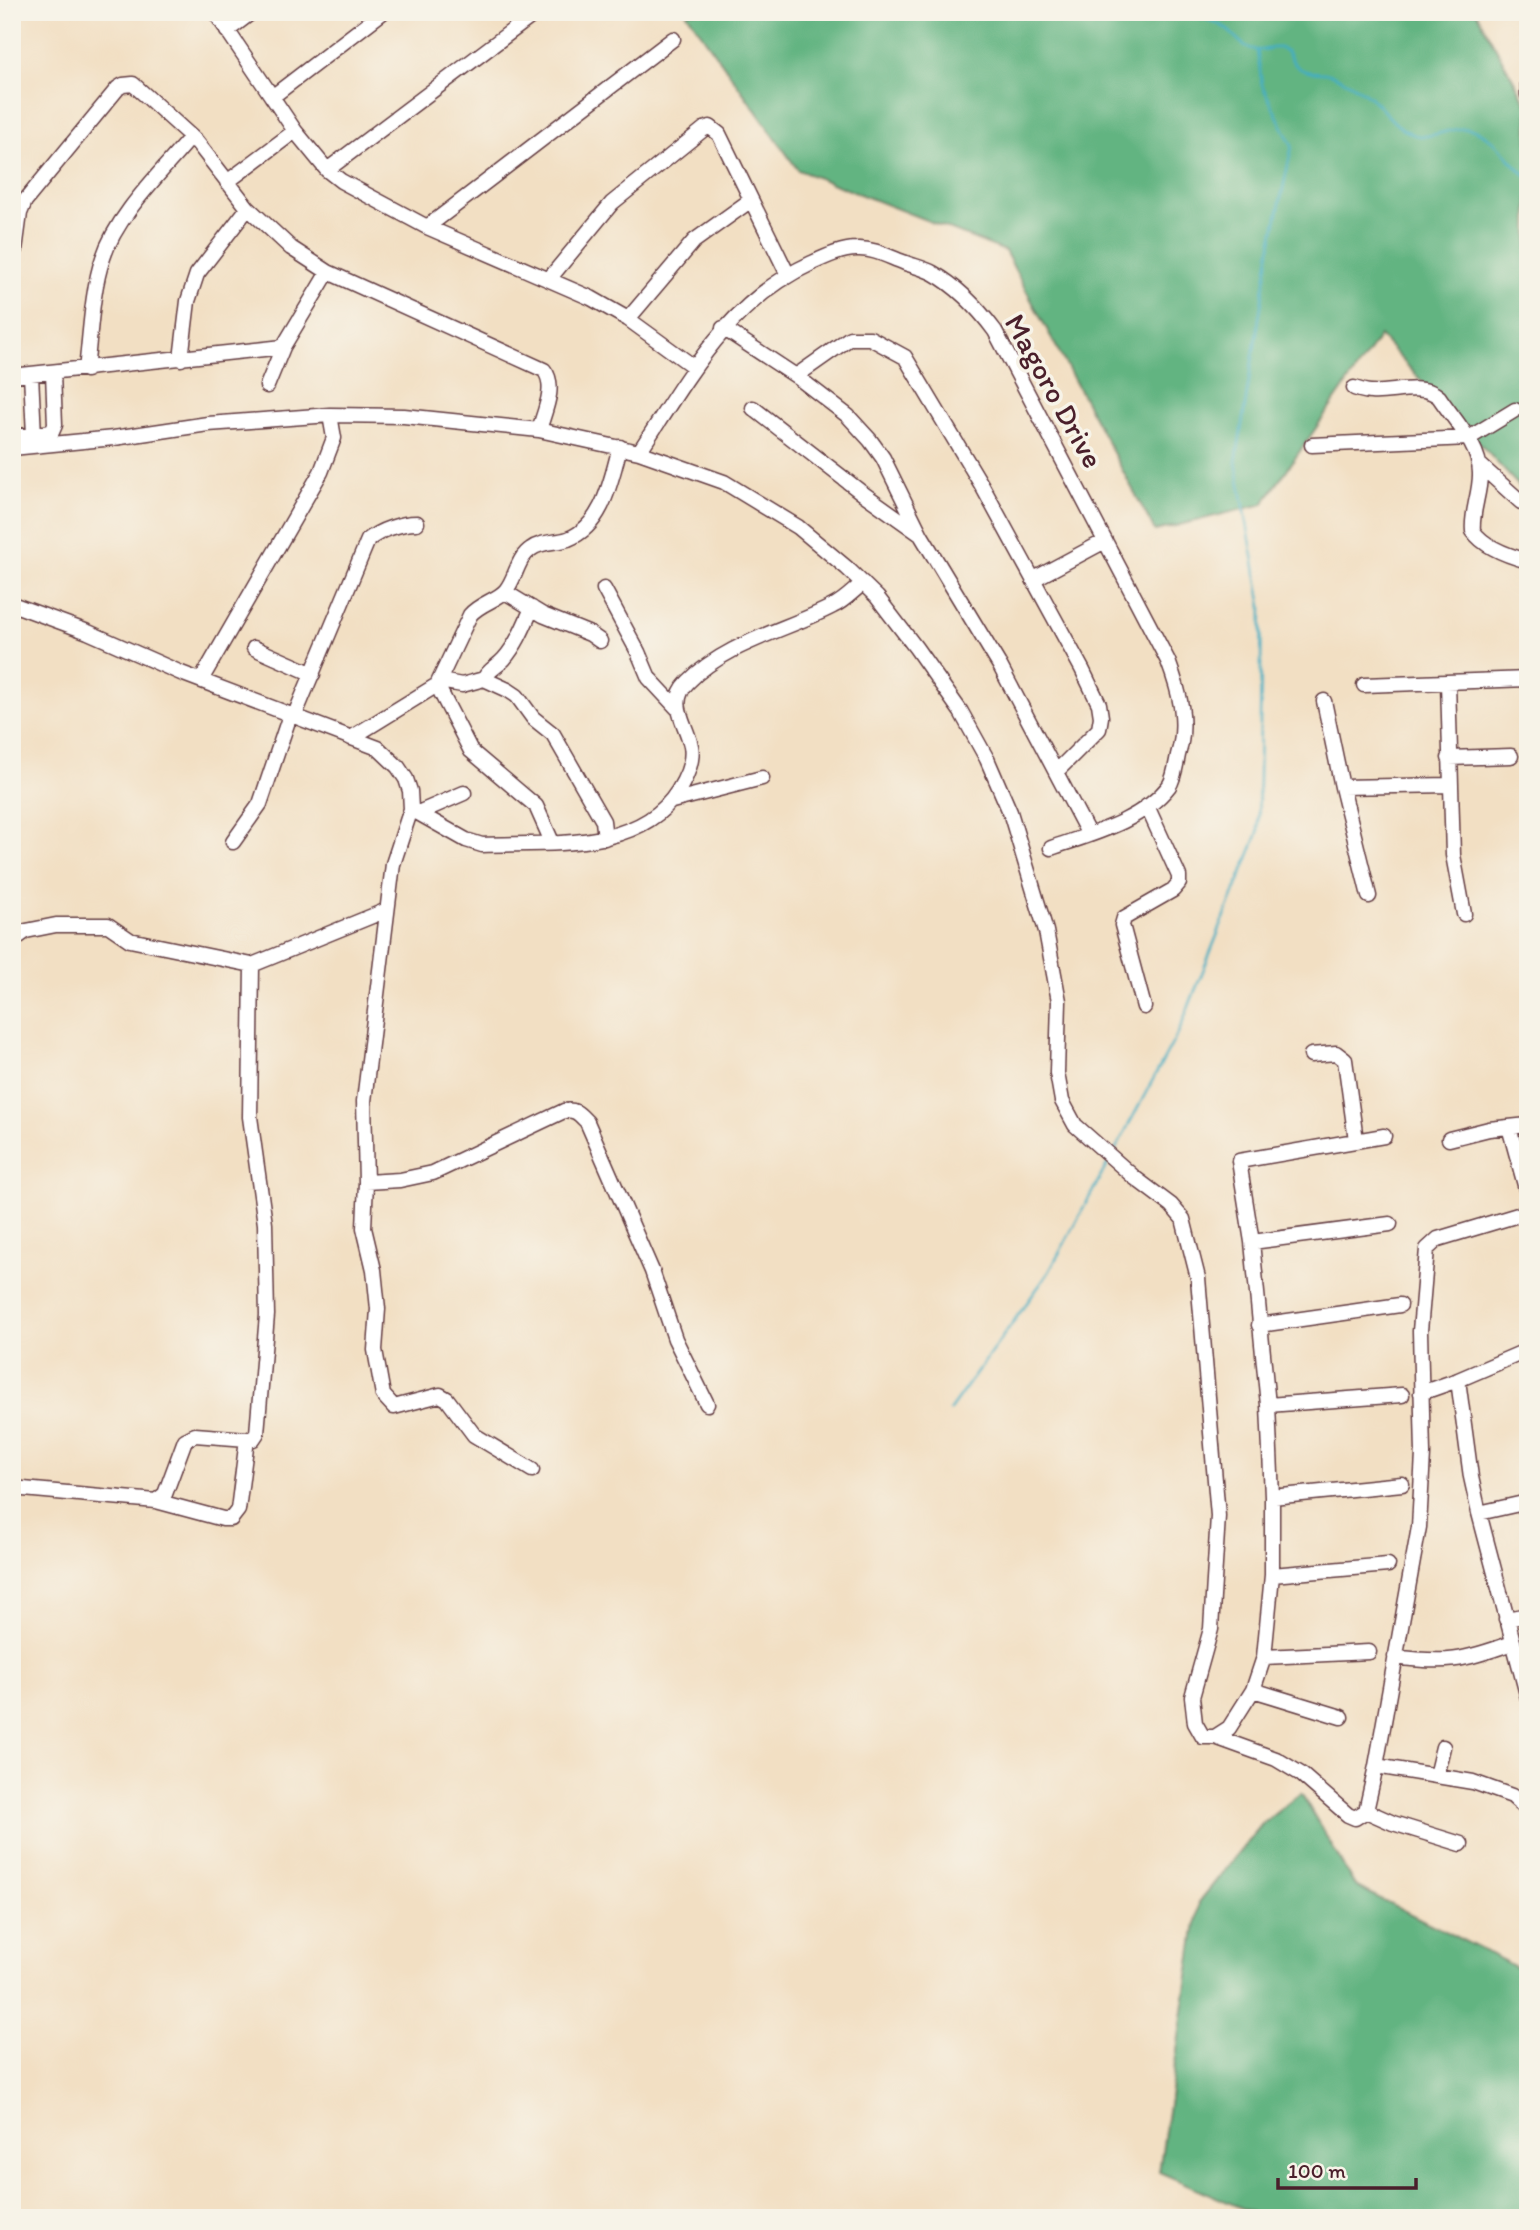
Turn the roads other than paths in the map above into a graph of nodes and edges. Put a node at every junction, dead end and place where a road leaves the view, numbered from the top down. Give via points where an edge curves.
1 (215, 12) edge
2 (252, 12) edge
3 (383, 12) edge
4 (537, 12) edge
5 (227, 31) junction
6 (673, 39) dead end
7 (1528, 78) edge
8 (1528, 95) edge
9 (272, 97) junction
10 (295, 131) junction
11 (191, 137) junction
12 (327, 170) junction
13 (227, 182) junction
14 (751, 200) junction
15 (248, 208) junction
16 (427, 227) junction
17 (328, 272) junction
18 (12, 273) edge
19 (788, 275) junction
20 (549, 279) junction
21 (628, 319) junction
22 (723, 328) junction
23 (283, 347) junction
24 (181, 359) junction
25 (694, 367) junction
26 (86, 370) junction
27 (53, 373) junction
28 (31, 375) junction
29 (12, 376) edge
30 (796, 376) junction
31 (267, 386) dead end
32 (1354, 388) dead end
33 (753, 408) dead end
34 (1515, 410) dead end
35 (330, 415) junction
36 (540, 430) junction
37 (34, 435) junction
38 (12, 437) edge
39 (1469, 438) junction
40 (1312, 445) dead end
41 (620, 447) junction
42 (12, 448) edge
43 (639, 452) junction
44 (1480, 465) junction
45 (1521, 502) dead end
46 (417, 523) dead end
47 (921, 535) junction
48 (1105, 541) junction
49 (1528, 561) edge
50 (1034, 579) junction
51 (863, 583) junction
52 (604, 589) dead end
53 (505, 592) junction
54 (12, 604) edge
55 (532, 608) junction
56 (600, 641) dead end
57 (254, 648) dead end
58 (313, 674) junction
59 (484, 679) junction
60 (1528, 679) edge
61 (201, 680) junction
62 (1448, 682) junction
63 (438, 683) junction
64 (1364, 685) dead end
65 (1324, 701) dead end
66 (677, 708) junction
67 (292, 716) junction
68 (351, 738) junction
69 (1511, 756) dead end
70 (1449, 758) junction
71 (688, 771) junction
72 (1056, 772) junction
73 (762, 778) dead end
74 (1450, 785) junction
75 (1342, 787) junction
76 (464, 793) dead end
77 (698, 794) junction
78 (672, 801) junction
79 (1147, 806) junction
80 (414, 811) junction
81 (1089, 835) junction
82 (605, 838) junction
83 (233, 842) dead end
84 (552, 842) junction
85 (1051, 848) dead end
86 (1369, 896) dead end
87 (387, 911) junction
88 (1464, 914) dead end
89 (12, 941) edge
90 (251, 965) junction
91 (1144, 1007) dead end
92 (1311, 1055) dead end
93 (1528, 1125) edge
94 (1509, 1127) junction
95 (1384, 1136) dead end
96 (1449, 1139) dead end
97 (1356, 1140) junction
98 (366, 1182) junction
99 (1528, 1196) edge
100 (1528, 1212) edge
101 (1390, 1224) dead end
102 (1252, 1242) junction
103 (1400, 1305) dead end
104 (1259, 1325) junction
105 (1528, 1350) edge
106 (1458, 1380) junction
107 (1421, 1393) junction
108 (1402, 1395) dead end
109 (706, 1404) dead end
110 (1268, 1405) junction
111 (247, 1439) junction
112 (531, 1471) dead end
113 (1402, 1484) dead end
114 (12, 1488) edge
115 (1272, 1497) junction
116 (164, 1500) junction
117 (1528, 1502) edge
118 (1479, 1513) junction
119 (1388, 1564) dead end
120 (1272, 1575) junction
121 (1528, 1615) edge
122 (1506, 1619) junction
123 (1512, 1643) junction
124 (1370, 1652) dead end
125 (1264, 1657) junction
126 (1395, 1657) junction
127 (1253, 1690) junction
128 (1528, 1698) edge
129 (1340, 1717) dead end
130 (1215, 1737) junction
131 (1443, 1747) dead end
132 (1377, 1766) junction
133 (1436, 1776) junction
134 (1528, 1810) edge
135 (1366, 1811) junction
136 (1461, 1844) dead end

1 - 5 street
2 - 5 street
3 - 9 street
4 - 12 street
5 - 9 street
6 - 16 street
7 - 8 street
9 - 10 street
10 - 12 street
10 - 13 street
11 - 13 street
11 - 18 street via 133,84 118,88 21,207
11 - 26 street via 123,219 107,246
12 - 16 street
13 - 15 street
14 - 19 street
14 - 20 street via 719,134 710,127 704,129 612,203
14 - 21 street via 694,241
15 - 17 street via 285,243
15 - 24 street via 197,274 188,301
16 - 20 street
17 - 23 street
17 - 36 street via 544,370 550,387
19 - 22 street, Magoro Drive
19 - 48 street, Magoro Drive via 823,258 869,250 933,273 975,305 995,331
20 - 21 street
21 - 25 street
22 - 25 street, Magoro Drive
22 - 30 street
23 - 24 street
23 - 31 street
24 - 26 street
25 - 43 street, Magoro Drive
26 - 27 street
27 - 28 street
27 - 37 street via 55,425 52,432
28 - 29 street
28 - 37 street
30 - 47 street via 860,428 883,458
30 - 50 street via 850,338 870,338 905,357
32 - 39 street via 1374,393 1435,393
33 - 47 street
34 - 39 street
35 - 36 street via 404,416
35 - 42 street via 208,424
35 - 61 street via 334,438 324,465
36 - 41 street
37 - 38 street
39 - 40 street
39 - 44 street
41 - 43 street
41 - 53 street via 600,509 568,539 533,547
43 - 51 street via 724,482 798,527
44 - 45 street
44 - 49 street via 1472,531 1508,555
46 - 58 street via 382,531 368,540
47 - 72 street via 1000,666
48 - 50 street
48 - 79 street, Magoro Drive via 1168,662 1184,716 1170,785
50 - 72 street via 1082,669 1101,717 1099,729
51 - 66 street via 834,606 726,654 691,679 678,696
51 - 130 street via 961,712 988,759 1010,812 1046,931 1059,1001 1057,1073 1062,1101 1075,1125 1183,1219 1198,1278 1219,1516 1211,1629 1192,1697 1195,1723 1203,1737
52 - 66 street via 649,678
53 - 55 street
53 - 63 street via 470,615
54 - 61 street
55 - 56 street
55 - 59 street via 512,648
57 - 58 street
58 - 67 street
59 - 63 street via 462,685
59 - 82 street via 514,693 553,734 603,821
60 - 62 street
61 - 67 street
62 - 64 street
62 - 70 street
63 - 68 street
63 - 84 street via 471,751 537,806
65 - 75 street
66 - 71 street via 691,747
67 - 68 street
67 - 83 street via 260,804
68 - 80 street via 378,748 398,766
69 - 70 street
70 - 74 street
71 - 77 street
71 - 78 street
72 - 81 street
73 - 77 street
74 - 75 street
74 - 88 street via 1453,855
75 - 86 street
76 - 80 street
77 - 78 street
78 - 82 street via 643,824
79 - 81 street, Magoro Drive
79 - 91 street via 1179,883 1124,918 1122,925
80 - 84 street via 482,845
80 - 87 street via 394,856
81 - 85 street, Magoro Drive
82 - 84 street
87 - 90 street
87 - 98 street via 364,1101
89 - 90 street via 26,931 55,925 108,925 130,940
90 - 111 street via 250,1117 265,1224 267,1315 257,1433
92 - 97 street via 1336,1053 1345,1060
93 - 94 street
94 - 96 street
94 - 99 street
95 - 97 street
97 - 102 street via 1239,1161
98 - 109 street via 433,1173 564,1111 578,1113 587,1122
98 - 112 street via 364,1228 374,1270 378,1309 374,1350 383,1395 394,1407 440,1395 474,1435
100 - 107 street via 1438,1239 1427,1249 1420,1331
101 - 102 street
102 - 104 street
103 - 104 street
104 - 110 street
105 - 106 street
106 - 107 street
106 - 118 street
107 - 126 street via 1419,1527
108 - 110 street
110 - 115 street
111 - 116 street via 189,1437
111 - 116 street via 236,1514 231,1519
113 - 115 street
114 - 116 street
115 - 120 street
117 - 118 street
118 - 122 street
119 - 120 street
120 - 125 street
121 - 122 street
122 - 123 street
123 - 126 street via 1462,1660
123 - 128 street
124 - 125 street
125 - 127 street
126 - 132 street
127 - 129 street
127 - 130 street via 1229,1728
130 - 135 street via 1276,1759 1348,1815 1355,1818
131 - 133 street
132 - 133 street
132 - 135 street
133 - 134 street via 1500,1790
135 - 136 street

